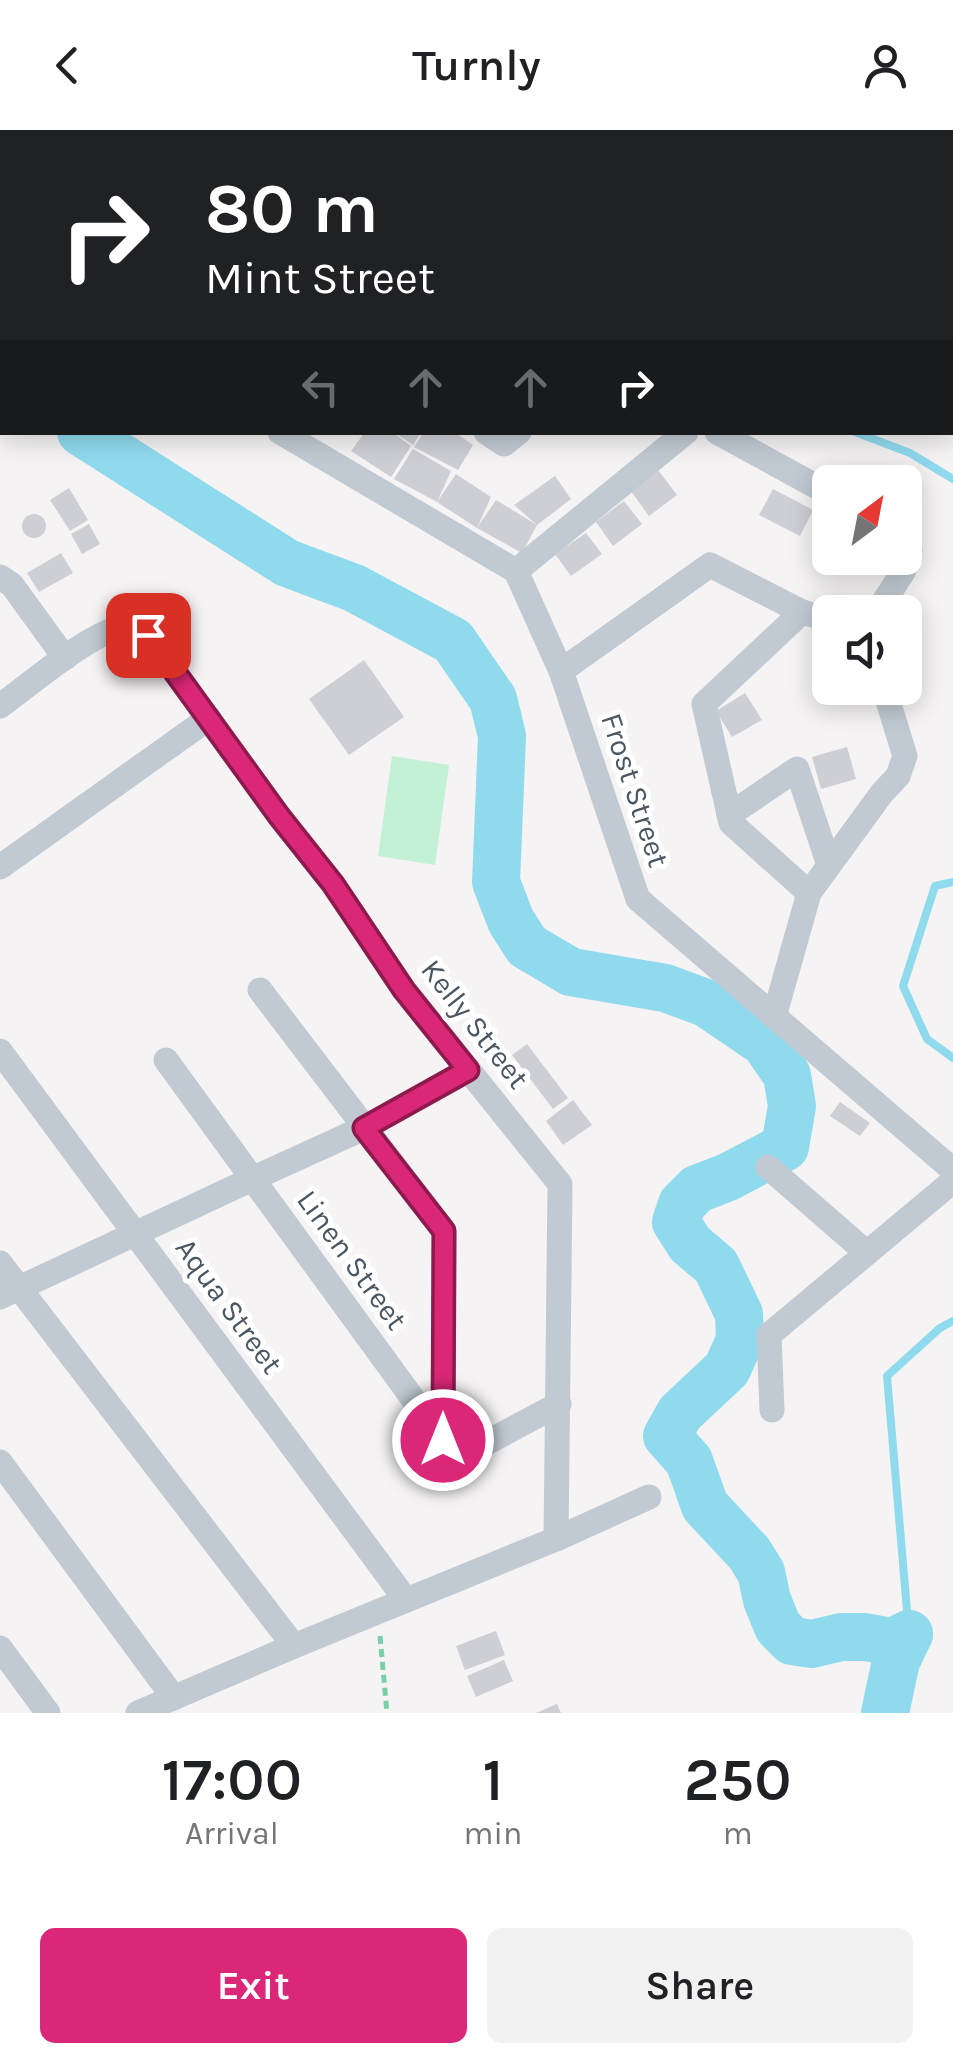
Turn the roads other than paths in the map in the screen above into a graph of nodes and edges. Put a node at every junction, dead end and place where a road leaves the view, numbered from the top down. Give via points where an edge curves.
1 (285, 435) edge
2 (332, 435) edge
3 (490, 435) edge
4 (515, 435) edge
5 (682, 435) edge
6 (722, 435) edge
7 (318, 453) junction
8 (812, 484) edge
9 (516, 571) junction
10 (0, 577) edge
11 (802, 612) junction
12 (812, 615) edge
13 (64, 658) junction
14 (561, 670) junction
15 (889, 705) edge
16 (0, 706) edge
17 (209, 718) junction
18 (729, 815) junction
19 (829, 864) junction
20 (0, 867) edge
21 (808, 892) junction
22 (260, 990) dead end
23 (774, 1017) junction
24 (0, 1051) edge
25 (166, 1060) dead end
26 (468, 1070) junction
27 (364, 1128) junction
28 (768, 1167) dead end
29 (953, 1170) edge
30 (252, 1178) junction
31 (953, 1180) edge
32 (136, 1234) junction
33 (867, 1253) junction
34 (0, 1264) edge
35 (9, 1293) edge
36 (559, 1404) junction
37 (772, 1410) dead end
38 (443, 1440) junction
39 (0, 1462) edge
40 (649, 1497) dead end
41 (556, 1539) junction
42 (406, 1600) junction
43 (294, 1646) junction
44 (0, 1648) edge
45 (174, 1698) junction
46 (48, 1713) edge
47 (138, 1713) edge

1 - 7 street
2 - 7 street
3 - 4 street via 504,444
5 - 9 street
6 - 8 street
7 - 9 street
9 - 14 street, Frost Street
10 - 13 street
11 - 12 street
11 - 14 street via 710,565
11 - 18 street via 704,704
13 - 16 street
13 - 17 street, Kelly Street via 96,638 136,628
14 - 23 street, Frost Street via 638,899
15 - 19 street via 905,756 898,776
17 - 20 street
17 - 26 street, Kelly Street
18 - 19 street via 797,770
18 - 21 street
19 - 21 street
21 - 23 street
22 - 27 street
23 - 29 street, Frost Street
24 - 32 street, Aqua Street
25 - 30 street, Linen Street
26 - 27 street
26 - 36 street, Kelly Street via 560,1184
27 - 30 street
27 - 38 street via 444,1231
28 - 33 street
30 - 32 street
30 - 38 street, Linen Street
31 - 33 street
32 - 35 street
32 - 42 street, Aqua Street
33 - 37 street via 769,1335
34 - 35 street
35 - 43 street
36 - 38 street via 473,1450 456,1452
36 - 41 street, Kelly Street
39 - 45 street
40 - 41 street
41 - 42 street
42 - 43 street
43 - 45 street
44 - 46 street
45 - 47 street

